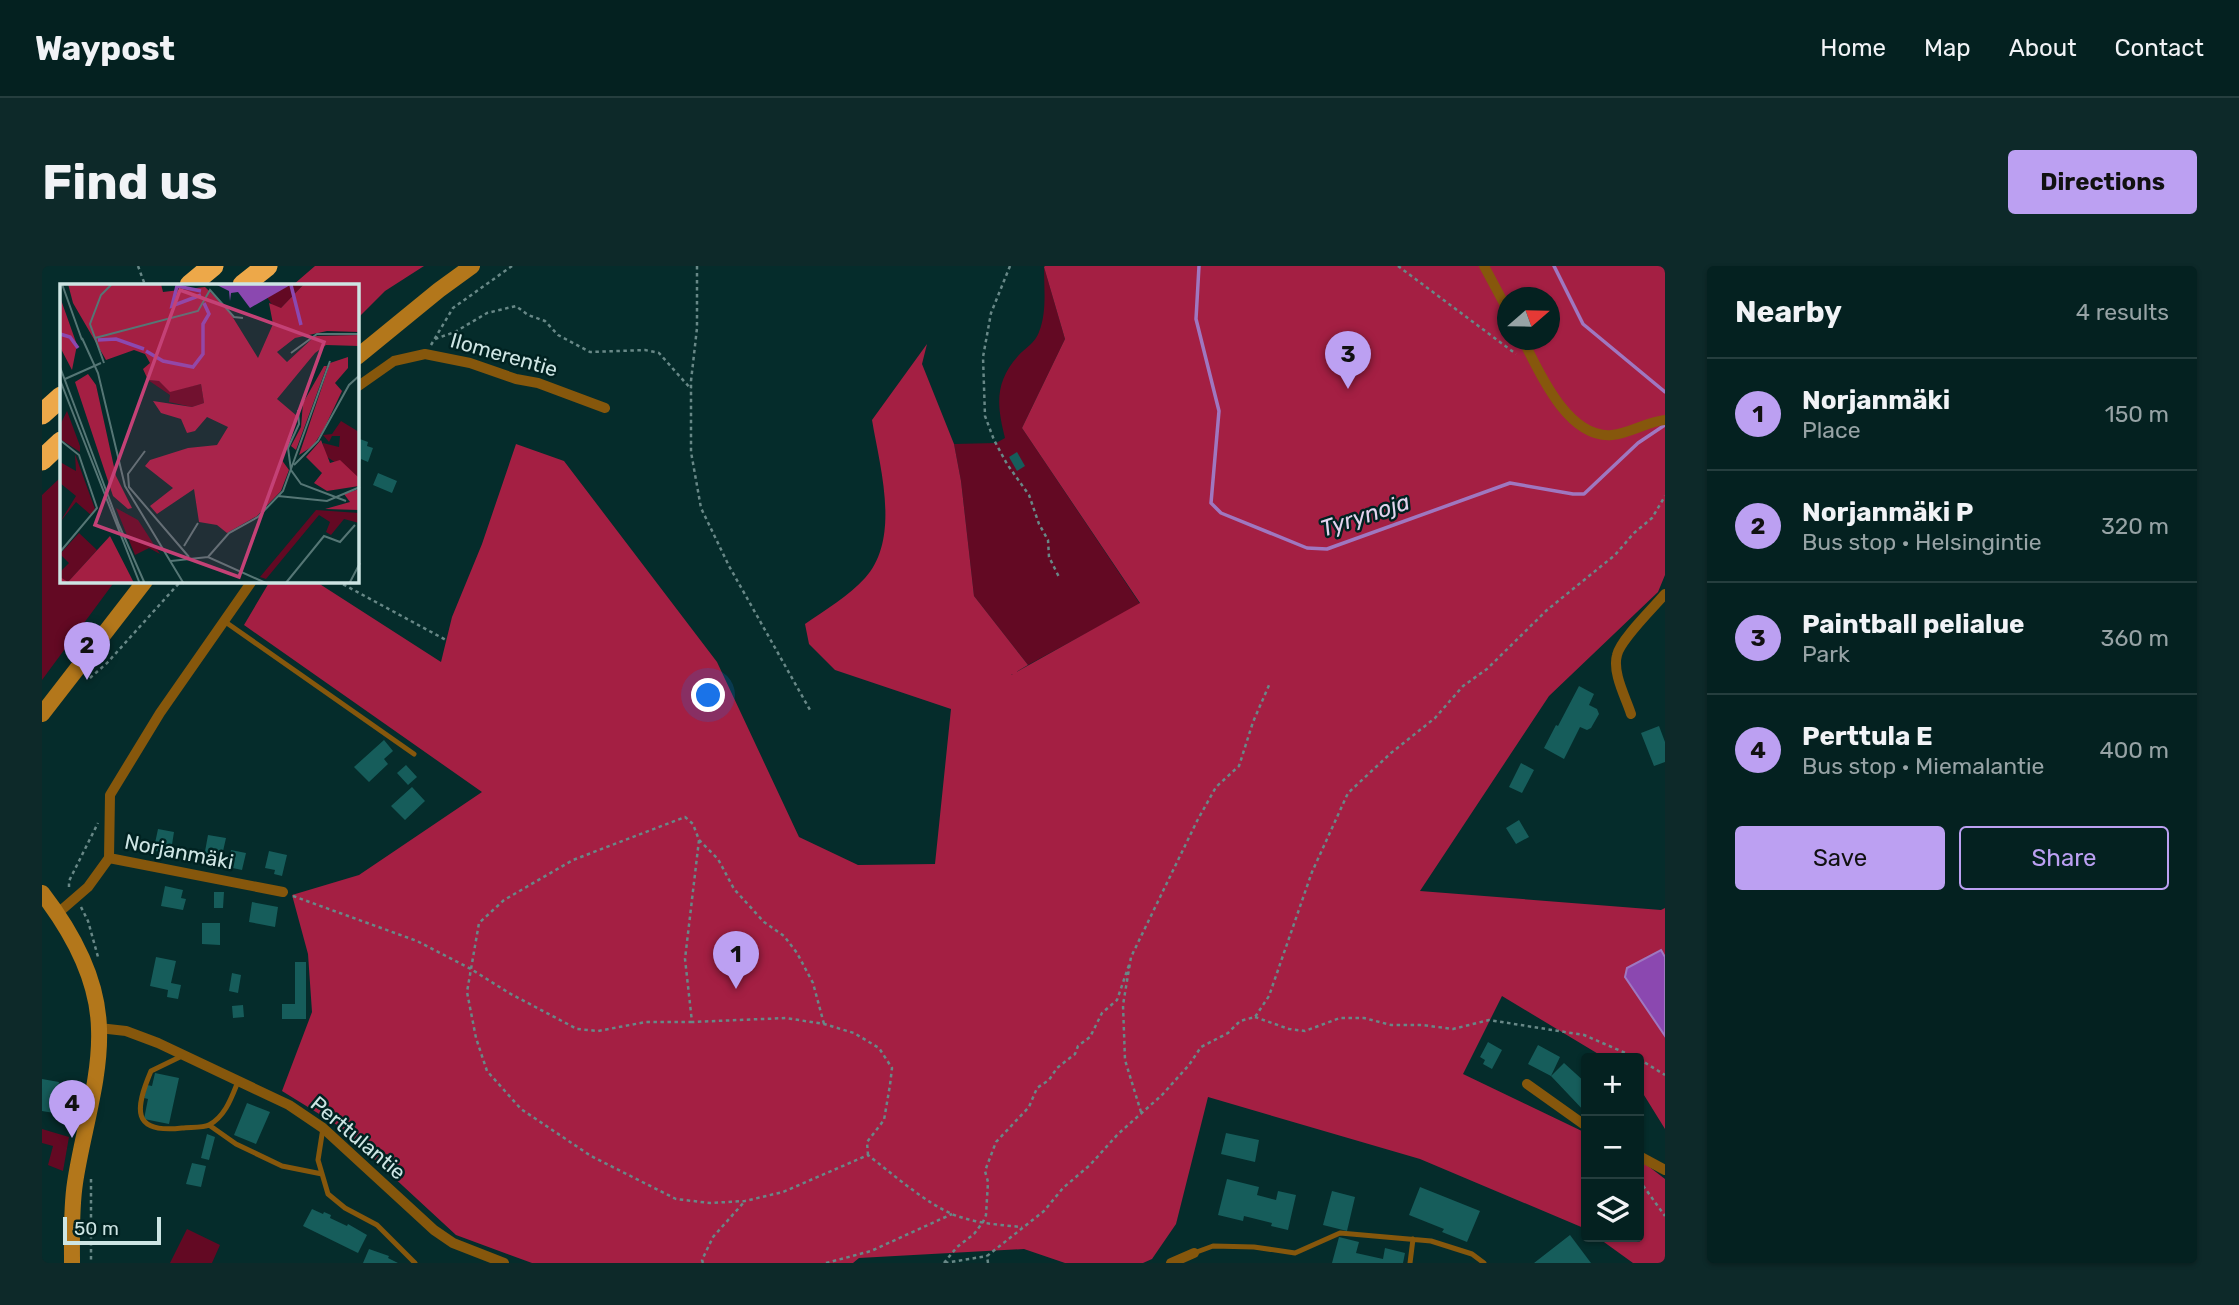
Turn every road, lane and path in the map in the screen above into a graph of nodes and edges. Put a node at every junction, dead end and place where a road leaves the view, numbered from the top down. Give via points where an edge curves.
1 (138, 266) edge
2 (214, 266) edge
3 (267, 266) edge
4 (472, 266) edge
5 (512, 266) edge
6 (697, 266) edge
7 (1010, 266) edge
8 (1398, 266) edge
9 (1484, 266) edge
10 (145, 284) edge
11 (191, 284) edge
12 (244, 284) edge
13 (1497, 290) edge
14 (435, 339) junction
15 (1528, 350) edge
16 (425, 354) junction
17 (359, 355) edge
18 (1517, 355) dead end
19 (359, 386) edge
20 (691, 389) junction
21 (60, 398) edge
22 (605, 408) dead end
23 (42, 414) edge
24 (1665, 420) edge
25 (60, 443) edge
26 (42, 460) edge
27 (1665, 496) edge
28 (1059, 579) dead end
29 (143, 583) edge
30 (179, 583) edge
31 (251, 583) edge
32 (341, 583) edge
33 (1665, 594) edge
34 (224, 621) junction
35 (446, 640) dead end
36 (87, 680) dead end
37 (1270, 683) dead end
38 (810, 710) dead end
39 (42, 714) edge
40 (1631, 714) dead end
41 (414, 754) dead end
42 (110, 795) junction
43 (699, 840) junction
44 (109, 858) junction
45 (283, 892) joint
46 (42, 893) edge
47 (73, 899) junction
48 (58, 913) junction
49 (1131, 957) junction
50 (471, 969) junction
51 (1255, 1017) junction
52 (692, 1022) junction
53 (824, 1024) junction
54 (99, 1028) junction
55 (1624, 1053) edge
56 (184, 1055) junction
57 (1644, 1063) edge
58 (1665, 1075) edge
59 (239, 1079) junction
60 (1527, 1084) dead end
61 (1141, 1112) junction
62 (1581, 1122) edge
63 (209, 1125) junction
64 (323, 1128) junction
65 (868, 1155) junction
66 (1644, 1159) edge
67 (1665, 1170) edge
68 (322, 1174) junction
69 (1644, 1187) edge
70 (745, 1201) junction
71 (952, 1214) junction
72 (1665, 1216) edge
73 (983, 1222) junction
74 (1022, 1227) junction
75 (1413, 1239) junction
76 (1194, 1253) joint
77 (987, 1256) junction
78 (72, 1263) edge
79 (415, 1263) edge
80 (504, 1263) edge
81 (703, 1263) edge
82 (826, 1263) edge
83 (945, 1263) edge
84 (988, 1263) edge
85 (1171, 1263) edge
86 (1410, 1263) edge
87 (1484, 1263) edge

1 - 10 path
2 - 11 highway
3 - 12 highway
4 - 17 street
5 - 14 path via 453,307
6 - 20 path
7 - 28 path via 990,313 983,357 985,416 1007,464 1029,495
8 - 18 path
9 - 13 street
14 - 16 path
14 - 20 path via 487,313 516,306 590,352 659,353
15 - 24 street via 1552,394 1587,430 1612,435
16 - 19 street, Ilomerentie via 394,361
16 - 22 street, Ilomerentie via 538,383
20 - 38 path via 691,452 701,508
21 - 23 highway
25 - 26 highway
27 - 51 path via 1652,518 1615,555 1548,610 1463,686 1436,718 1348,793 1312,872 1269,996
29 - 39 street
30 - 36 path
31 - 34 street
32 - 35 path
33 - 40 street via 1617,654 1617,672
34 - 41 lane
34 - 42 street
37 - 49 path via 1239,766 1216,787
42 - 44 street
42 - 47 path via 69,881
43 - 50 path via 685,817 573,860 504,900 479,923
43 - 52 path via 685,959
43 - 53 path via 718,859 734,888 797,953 813,983
44 - 45 street, Norjanmäki
44 - 47 street
45 - 50 path via 417,942
46 - 48 street
47 - 48 street
48 - 54 street via 83,960
49 - 61 path via 1123,1004 1125,1060
49 - 73 path via 1117,1000 1102,1013 1090,1037 1037,1088 1028,1107 996,1142 985,1171
50 - 52 path via 577,1029
50 - 70 path via 467,992 487,1072 521,1109 591,1156 676,1199
51 - 55 path via 1305,1031 1339,1018 1453,1029 1489,1020 1584,1035
51 - 61 path via 1240,1021 1200,1047 1163,1095
52 - 53 path via 786,1018
53 - 65 path via 854,1032 879,1048 892,1068 884,1120 867,1142
54 - 56 street, Perttulantie via 138,1035
54 - 78 street via 74,1184
56 - 59 street, Perttulantie
56 - 63 lane via 151,1071 140,1105 143,1121 162,1130
57 - 58 path
59 - 63 lane via 228,1107
59 - 64 street, Perttulantie
60 - 62 street
61 - 74 path via 1044,1211
63 - 68 lane via 282,1166
64 - 68 lane via 318,1160
64 - 80 street, Perttulantie via 434,1230 453,1243
65 - 70 path via 783,1192
65 - 71 path
66 - 67 street
68 - 79 lane via 328,1194 377,1225
69 - 72 path
70 - 81 path via 713,1237
71 - 73 path
71 - 82 path via 871,1251
73 - 74 path
73 - 83 path
74 - 77 path
75 - 76 lane via 1340,1233 1295,1253 1213,1246
75 - 86 lane
75 - 87 lane via 1472,1254
76 - 85 street
77 - 83 path
77 - 84 path

